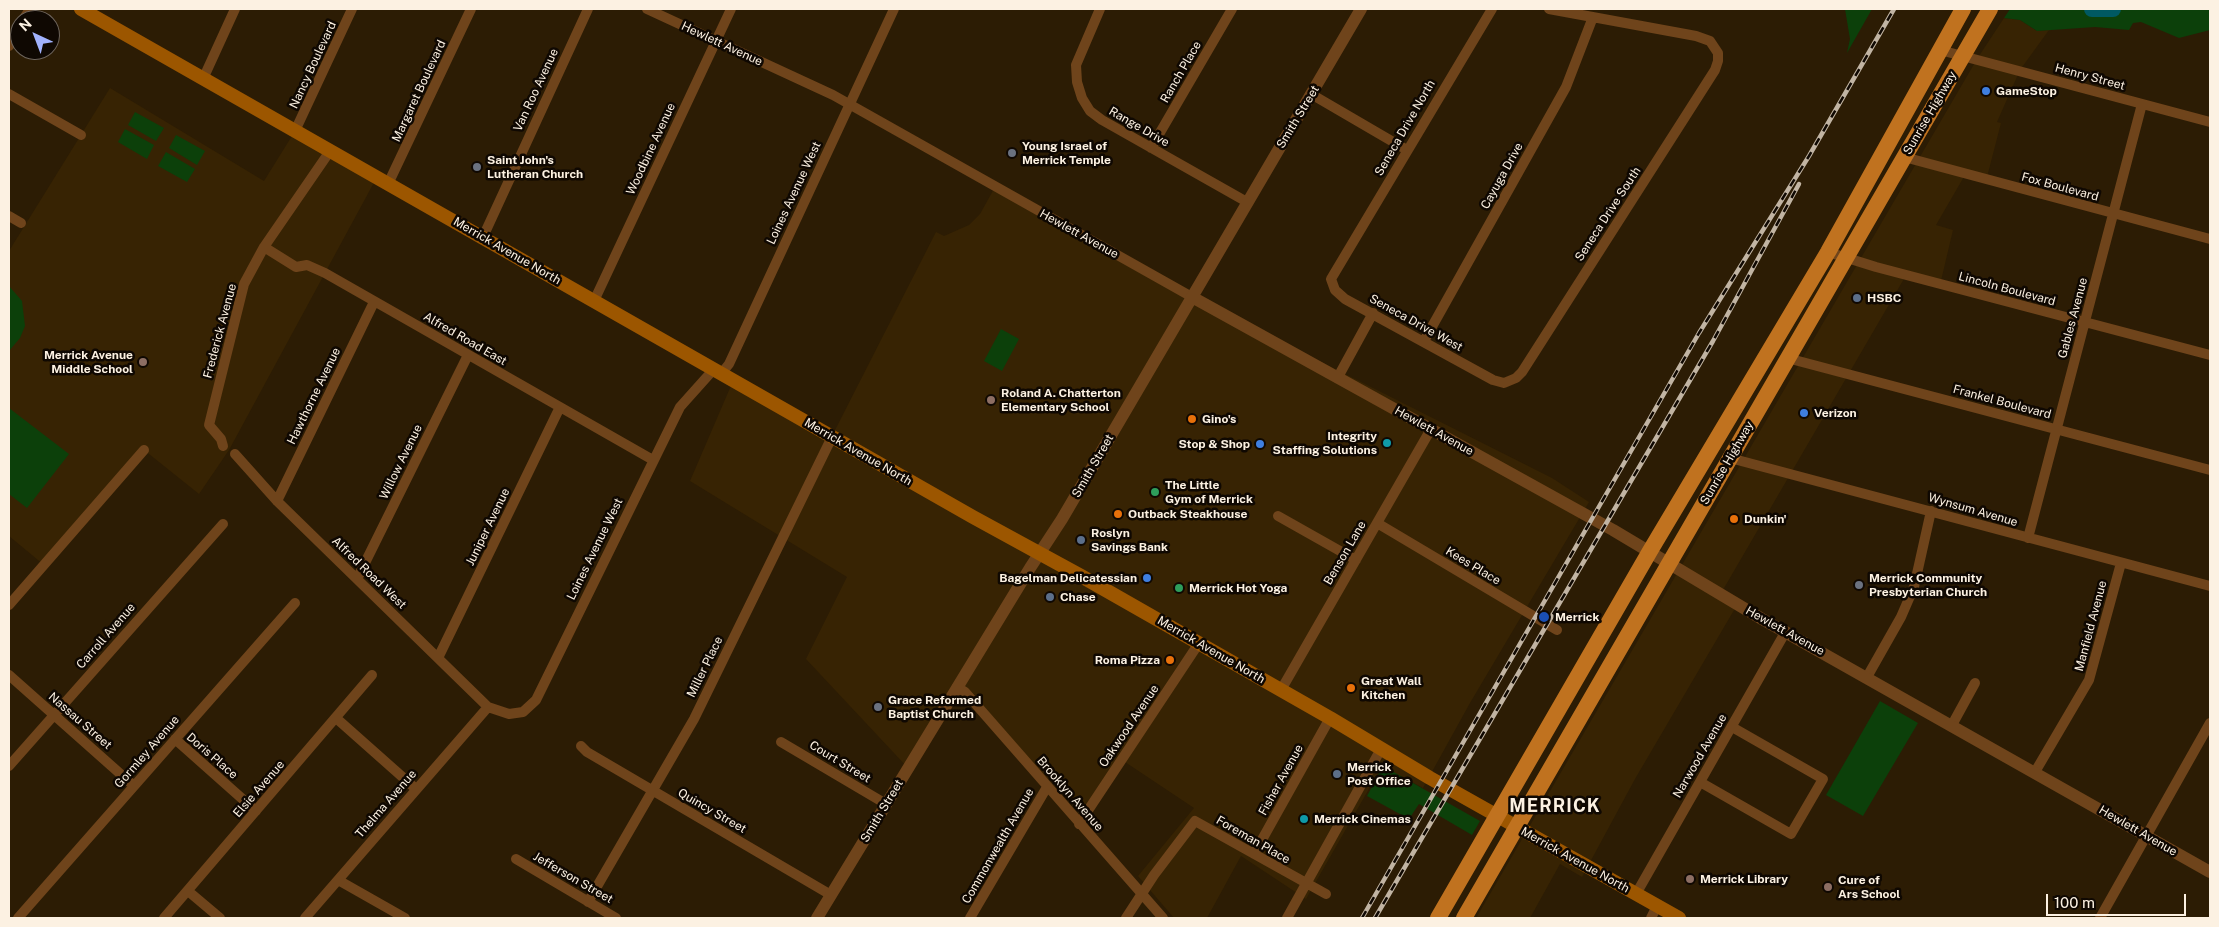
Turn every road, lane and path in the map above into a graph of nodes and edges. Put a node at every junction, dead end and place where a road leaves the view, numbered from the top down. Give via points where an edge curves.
1 (81, 9) edge
2 (235, 9) edge
3 (352, 9) edge
4 (471, 9) edge
5 (588, 9) edge
6 (647, 9) edge
7 (731, 9) edge
8 (894, 9) edge
9 (1100, 9) edge
10 (1232, 9) edge
11 (1361, 9) edge
12 (1492, 9) edge
13 (1549, 9) edge
14 (1963, 9) edge
15 (1990, 9) edge
16 (1593, 17) junction
17 (715, 40) junction
18 (1940, 50) junction
19 (1962, 56) junction
20 (203, 79) junction
21 (9, 94) edge
22 (1311, 94) junction
23 (850, 104) junction
24 (2142, 104) junction
25 (2210, 122) edge
26 (295, 131) junction
27 (81, 135) dead end
28 (1151, 148) junction
29 (1407, 150) junction
30 (330, 151) junction
31 (1904, 157) junction
32 (388, 184) junction
33 (1247, 202) junction
34 (2114, 214) junction
35 (9, 216) edge
36 (21, 223) dead end
37 (483, 237) junction
38 (2210, 239) edge
39 (264, 247) junction
40 (1828, 252) junction
41 (1846, 258) junction
42 (1342, 262) joint
43 (1192, 297) junction
44 (594, 301) junction
45 (374, 302) junction
46 (1372, 313) junction
47 (2085, 322) junction
48 (1424, 341) junction
49 (468, 355) junction
50 (2210, 355) edge
51 (1787, 358) junction
52 (718, 372) junction
53 (1338, 377) junction
54 (1516, 378) joint
55 (560, 408) junction
56 (1430, 429) junction
57 (2057, 430) junction
58 (832, 437) junction
59 (223, 446) dead end
60 (144, 450) dead end
61 (235, 454) dead end
62 (1730, 458) junction
63 (653, 460) junction
64 (2210, 470) edge
65 (277, 501) junction
66 (1931, 511) junction
67 (1278, 516) dead end
68 (223, 524) dead end
69 (1377, 524) junction
70 (2028, 538) junction
71 (1650, 551) junction
72 (1040, 554) junction
73 (1356, 560) junction
74 (1669, 563) junction
75 (2121, 563) junction
76 (358, 580) junction
77 (2210, 586) edge
78 (295, 603) dead end
79 (9, 605) edge
80 (1557, 630) dead end
81 (1786, 631) junction
82 (1199, 643) junction
83 (438, 658) junction
84 (372, 675) dead end
85 (9, 676) edge
86 (1867, 677) junction
87 (1975, 683) dead end
88 (957, 687) junction
89 (1282, 690) junction
90 (488, 707) junction
91 (54, 715) junction
92 (336, 718) junction
93 (1330, 718) junction
94 (2210, 723) edge
95 (1952, 725) junction
96 (1732, 727) junction
97 (175, 739) junction
98 (781, 742) dead end
99 (581, 746) dead end
100 (1381, 750) junction
101 (9, 766) edge
102 (2035, 772) junction
103 (1700, 782) junction
104 (134, 786) junction
105 (1047, 787) junction
106 (416, 789) junction
107 (653, 791) junction
108 (886, 804) junction
109 (256, 811) junction
110 (1498, 816) junction
111 (1079, 824) junction
112 (1518, 827) junction
113 (2146, 836) junction
114 (1254, 854) junction
115 (516, 859) dead end
116 (2210, 872) edge
117 (338, 880) junction
118 (1306, 884) junction
119 (188, 891) junction
120 (1141, 894) junction
121 (1326, 894) dead end
122 (1636, 894) junction
123 (831, 895) junction
124 (588, 902) junction
125 (1654, 912) edge
126 (18, 918) edge
127 (164, 918) edge
128 (220, 918) edge
129 (305, 918) edge
130 (405, 918) edge
131 (616, 918) edge
132 (817, 918) edge
133 (970, 918) edge
134 (1126, 918) edge
135 (1163, 918) edge
136 (1287, 918) edge
137 (1438, 918) edge
138 (1464, 918) edge
139 (1679, 918) edge
140 (2100, 918) edge

1 - 20 main road, Merrick Avenue North
2 - 20 street
3 - 26 street, Nancy Boulevard
4 - 32 street, Margaret Boulevard
5 - 37 street, Van Roo Avenue
6 - 17 street, Hewlett Avenue
7 - 17 street, Woodbine Avenue
8 - 23 street, Loines Avenue West
9 - 28 street, Range Drive via 1076,65 1082,98 1090,111 1102,120
10 - 28 street, Ranch Place
11 - 22 street, Smith Street
12 - 29 street, Seneca Drive North
13 - 16 street
14 - 18 highway, Sunrise Highway
15 - 19 highway, Sunrise Highway
16 - 48 street, Cayuga Drive via 1566,87
16 - 54 street, Seneca Drive South via 1696,36 1710,42 1718,53 1718,61
17 - 23 street, Hewlett Avenue
17 - 44 street, Woodbine Avenue
18 - 19 street, Henry Street
18 - 40 highway, Sunrise Highway
19 - 24 street, Henry Street
19 - 31 highway, Sunrise Highway
20 - 26 main road, Merrick Avenue North
21 - 27 street
22 - 29 street
22 - 33 street, Smith Street
23 - 43 street, Hewlett Avenue
23 - 52 street, Loines Avenue West via 729,364
24 - 25 street, Henry Street
24 - 34 street, Gables Avenue
26 - 30 main road, Merrick Avenue North
28 - 33 street, Range Drive
29 - 42 street, Seneca Drive North
30 - 32 main road, Merrick Avenue North
30 - 39 street, Frederick Avenue
31 - 34 street, Fox Boulevard
31 - 41 highway, Sunrise Highway
32 - 37 main road, Merrick Avenue North
33 - 43 street, Smith Street
34 - 38 street, Fox Boulevard
34 - 47 street, Gables Avenue
35 - 36 street
37 - 44 main road, Merrick Avenue North
39 - 45 street, Alfred Road East via 296,267 306,265 325,273
39 - 59 street, Frederick Avenue via 244,284 209,425
40 - 41 street, Lincoln Boulevard
40 - 71 highway, Sunrise Highway
41 - 47 street, Lincoln Boulevard
41 - 51 highway, Sunrise Highway
42 - 46 street, Seneca Drive West via 1331,279 1334,290
43 - 53 street, Hewlett Avenue
43 - 72 street, Smith Street
44 - 52 main road, Merrick Avenue North
45 - 49 street, Alfred Road East
45 - 65 street, Hawthorne Avenue
46 - 48 street, Seneca Drive West
46 - 53 street
47 - 50 street, Lincoln Boulevard
47 - 57 street, Gables Avenue
48 - 54 street, Seneca Drive West via 1493,380 1504,383
49 - 55 street, Alfred Road East
49 - 76 street, Willow Avenue
51 - 57 street, Frankel Boulevard
51 - 62 highway, Sunrise Highway
52 - 58 main road, Merrick Avenue North
52 - 63 street, Loines Avenue West via 680,407
53 - 56 street, Hewlett Avenue
55 - 63 street, Alfred Road East
55 - 83 street, Juniper Avenue
56 - 69 street, Benson Lane
56 - 71 street, Hewlett Avenue
57 - 64 street, Frankel Boulevard
57 - 70 street, Gables Avenue
58 - 72 main road, Merrick Avenue North
58 - 107 street, Miller Place via 694,719
60 - 79 street
61 - 65 street, Alfred Road West
62 - 66 street, Wynsum Avenue
62 - 74 highway, Sunrise Highway
63 - 90 street, Loines Avenue West via 536,700 523,712 509,714
65 - 76 street, Alfred Road West
66 - 70 street, Wynsum Avenue
66 - 86 street via 1914,587
67 - 73 street
68 - 91 street, Carroll Avenue
69 - 73 street, Benson Lane
69 - 80 street, Kees Place
70 - 75 street, Wynsum Avenue
71 - 74 street, Hewlett Avenue
71 - 110 highway, Sunrise Highway
72 - 82 main road, Merrick Avenue North
72 - 88 street, Smith Street
73 - 89 street, Benson Lane
74 - 81 street, Hewlett Avenue
74 - 112 highway, Sunrise Highway
75 - 77 street, Wynsum Avenue
75 - 102 street, Manfield Avenue via 2089,680
76 - 83 street, Alfred Road West
78 - 97 street, Gormley Avenue
81 - 86 street, Hewlett Avenue
81 - 96 street, Narwood Avenue
82 - 89 main road, Merrick Avenue North
82 - 111 street, Oakwood Avenue
83 - 90 street, Alfred Road West
84 - 92 street, Elsie Avenue
85 - 91 street, Nassau Street
86 - 95 street, Hewlett Avenue
87 - 95 street
88 - 105 street, Brooklyn Avenue via 965,692
88 - 108 street, Smith Street
89 - 93 main road, Merrick Avenue North
90 - 106 street, Thelma Avenue
91 - 101 street, Carroll Avenue
91 - 104 street, Nassau Street
92 - 106 street
92 - 109 street, Elsie Avenue
93 - 100 main road, Merrick Avenue North
93 - 114 street, Fisher Avenue
94 - 113 street
95 - 102 street, Hewlett Avenue
96 - 103 street, Narwood Avenue
96 - 103 street via 1823,779 1791,834
97 - 104 street, Gormley Avenue
97 - 109 street, Doris Place
98 - 108 street, Court Street
99 - 107 street, Quincy Street
100 - 110 main road, Merrick Avenue North
100 - 118 street
102 - 113 street, Hewlett Avenue
103 - 122 street, Narwood Avenue
104 - 126 street, Gormley Avenue
105 - 111 street, Brooklyn Avenue
105 - 133 street, Commonwealth Avenue
106 - 117 street, Thelma Avenue
107 - 123 street, Quincy Street
107 - 124 street, Miller Place
108 - 123 street, Smith Street
109 - 119 street, Elsie Avenue
110 - 112 main road, Merrick Avenue North
110 - 137 highway, Sunrise Highway
111 - 120 street, Brooklyn Avenue
112 - 122 main road, Merrick Avenue North
112 - 138 highway, Sunrise Highway
113 - 116 street, Hewlett Avenue
113 - 140 street
114 - 118 street, Foreman Place
114 - 120 street, Foreman Place via 1195,821
115 - 124 street, Jefferson Street
117 - 129 street, Thelma Avenue
117 - 130 street
118 - 121 street, Foreman Place
118 - 136 street
119 - 127 street, Elsie Avenue
119 - 128 street
120 - 134 street
120 - 135 street, Brooklyn Avenue
122 - 125 main road, Merrick Avenue North
123 - 132 street, Smith Street
124 - 131 street, Jefferson Street
125 - 139 main road, Merrick Avenue North

